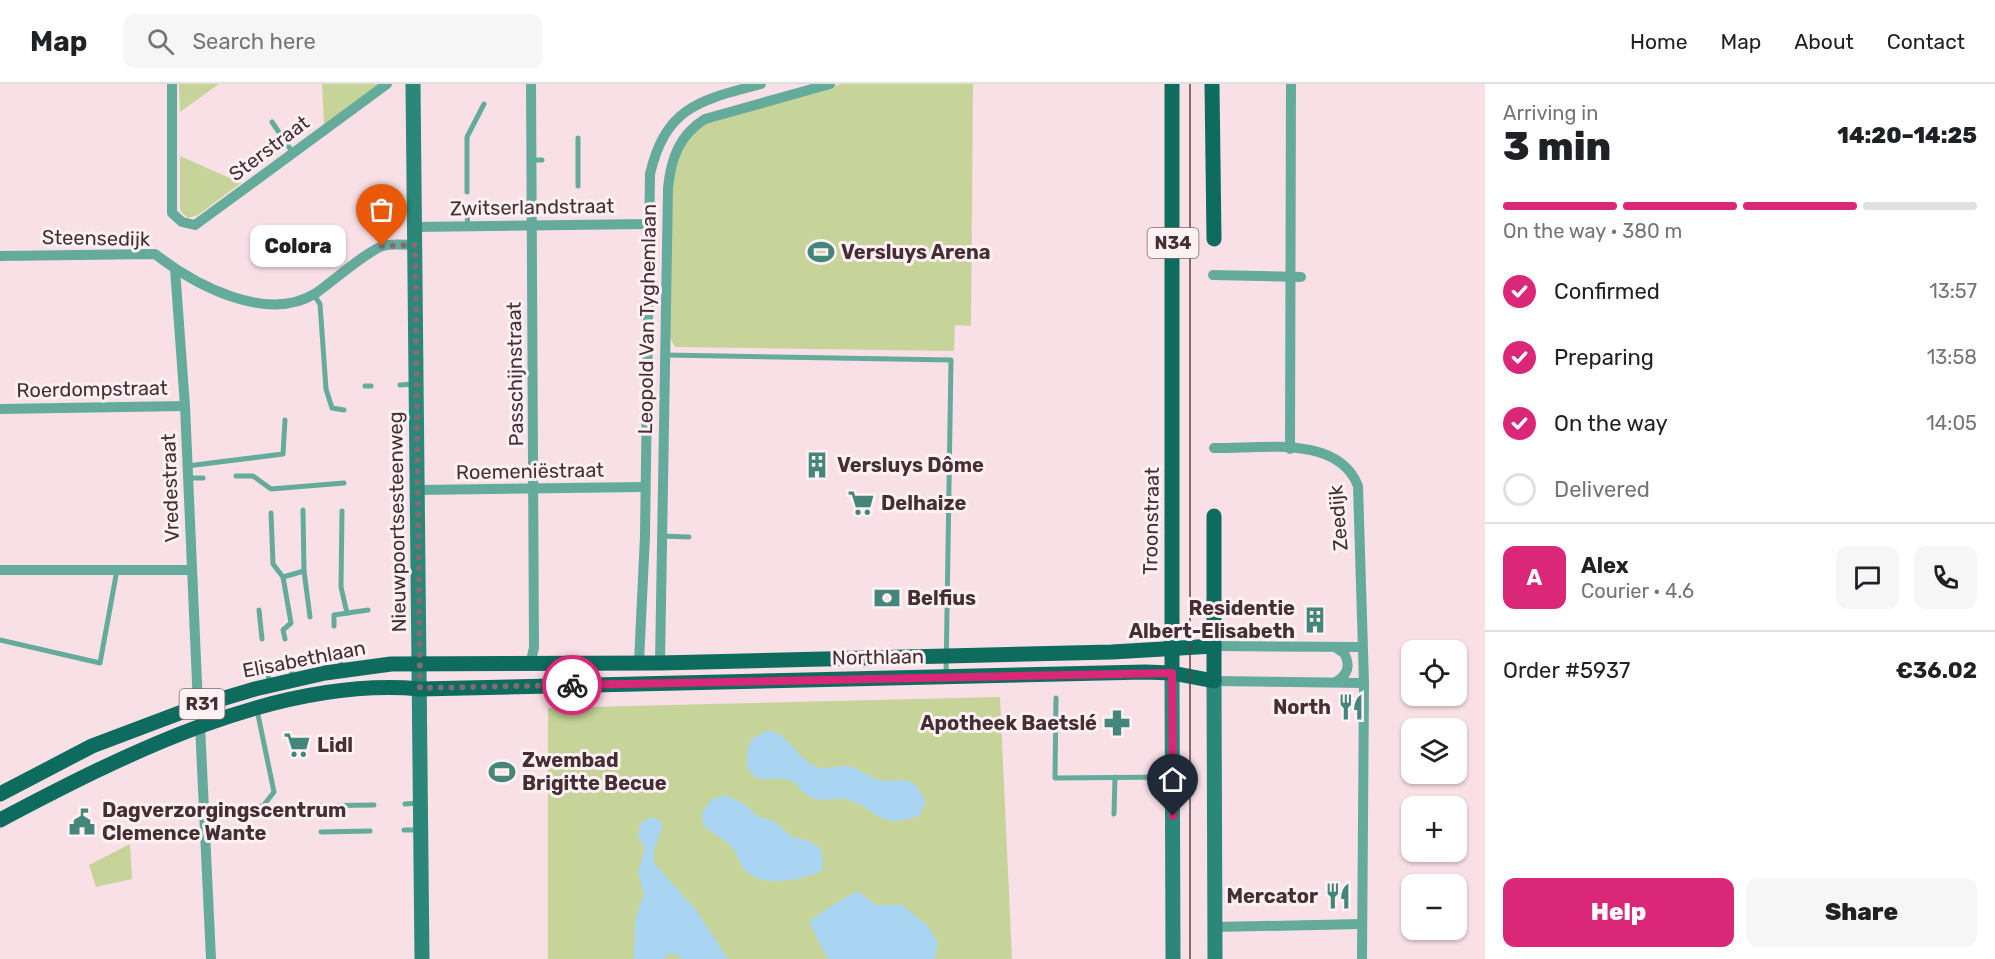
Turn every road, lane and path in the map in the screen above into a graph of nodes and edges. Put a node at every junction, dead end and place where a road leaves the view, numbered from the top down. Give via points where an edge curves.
1 (172, 84) edge
2 (387, 84) edge
3 (413, 84) edge
4 (531, 84) edge
5 (761, 84) edge
6 (830, 84) edge
7 (1172, 84) edge
8 (1212, 84) edge
9 (1291, 84) edge
10 (483, 104) dead end
11 (272, 122) dead end
12 (578, 138) dead end
13 (293, 153) junction
14 (578, 186) dead end
15 (467, 192) dead end
16 (649, 224) junction
17 (531, 225) junction
18 (415, 227) junction
19 (1214, 239) dead end
20 (415, 245) junction
21 (0, 256) edge
22 (175, 269) junction
23 (1213, 275) dead end
24 (1296, 277) junction
25 (314, 294) junction
26 (664, 356) junction
27 (416, 384) junction
28 (400, 385) dead end
29 (185, 406) junction
30 (0, 409) edge
31 (344, 410) dead end
32 (285, 420) dead end
33 (1214, 448) dead end
34 (1290, 449) junction
35 (187, 466) junction
36 (236, 476) dead end
37 (188, 478) junction
38 (203, 478) dead end
39 (344, 483) dead end
40 (644, 487) junction
41 (534, 489) junction
42 (417, 490) junction
43 (303, 510) dead end
44 (342, 511) dead end
45 (271, 513) dead end
46 (1214, 516) dead end
47 (662, 536) junction
48 (689, 537) dead end
49 (0, 570) edge
50 (117, 570) junction
51 (191, 570) junction
52 (304, 571) junction
53 (283, 577) junction
54 (258, 610) dead end
55 (368, 610) dead end
56 (347, 613) junction
57 (310, 617) dead end
58 (334, 626) dead end
59 (262, 639) dead end
60 (285, 639) dead end
61 (0, 640) edge
62 (1214, 646) junction
63 (1335, 647) junction
64 (1362, 647) junction
65 (1172, 649) junction
66 (338, 653) dead end
67 (945, 656) junction
68 (290, 661) dead end
69 (639, 662) junction
70 (660, 663) junction
71 (420, 664) junction
72 (530, 664) junction
73 (266, 666) dead end
74 (342, 671) junction
75 (1172, 673) junction
76 (946, 677) junction
77 (293, 680) junction
78 (1214, 681) junction
79 (1336, 682) junction
80 (1364, 683) junction
81 (270, 686) junction
82 (420, 688) junction
83 (1056, 698) dead end
84 (198, 706) junction
85 (257, 710) junction
86 (200, 725) junction
87 (1115, 777) junction
88 (1173, 777) junction
89 (0, 794) edge
90 (374, 805) dead end
91 (301, 806) dead end
92 (205, 810) junction
93 (1114, 814) dead end
94 (0, 820) edge
95 (404, 830) dead end
96 (421, 830) junction
97 (370, 831) dead end
98 (321, 832) dead end
99 (1362, 924) junction
100 (1215, 927) junction
101 (211, 959) edge
102 (422, 959) edge
103 (1173, 959) edge
104 (1215, 959) edge
105 (1362, 959) edge

1 - 13 street, Sterstraat via 172,213 182,222 195,225
2 - 13 street, Sterstraat
3 - 18 street, Nieuwpoortsesteenweg
4 - 17 street, Passchijnstraat via 537,160
5 - 16 street, Leopold Van Tyghemlaan via 711,98 676,119 655,153 650,174
6 - 26 street, Leopold Van Tyghemlaan via 719,114 696,124 679,144 672,157 668,188
7 - 65 main road, Troonstraat / N34
8 - 19 main road, N34
9 - 24 street
10 - 15 lane via 467,137
11 - 13 lane
12 - 14 lane
16 - 17 street, Zwitserlandstraat
16 - 40 street, Leopold Van Tyghemlaan
17 - 18 street, Zwitserlandstraat via 468,221
17 - 41 street, Passchijnstraat
18 - 20 street, Nieuwpoortsesteenweg
20 - 25 street, Steensedijk via 382,246
20 - 27 street, Nieuwpoortsesteenweg
21 - 22 street, Steensedijk via 155,254
22 - 25 street, Steensedijk via 256,303 300,301
22 - 29 street, Vredestraat
23 - 24 street
24 - 34 street
25 - 31 lane via 320,304 326,390 332,408
26 - 47 street, Leopold Van Tyghemlaan
26 - 67 lane via 951,360
27 - 28 lane
27 - 42 street, Nieuwpoortsesteenweg
29 - 30 street, Roerdompstraat
29 - 35 street, Vredestraat
32 - 35 lane via 283,454
33 - 34 street, Zeedijk
34 - 64 street, Zeedijk via 1315,450 1333,456 1346,465 1358,486
35 - 37 street, Vredestraat
36 - 39 lane via 254,476 271,489
37 - 38 lane
37 - 51 street, Vredestraat
40 - 41 street, Roemeniëstraat
40 - 69 street, Leopold Van Tyghemlaan
41 - 42 street, Roemeniëstraat
41 - 72 street, Passchijnstraat via 534,648
42 - 71 street, Nieuwpoortsesteenweg
43 - 52 lane
44 - 56 lane via 341,587
45 - 53 lane via 273,564
46 - 62 main road
47 - 48 lane
47 - 70 street, Leopold Van Tyghemlaan
49 - 50 street
50 - 51 street
50 - 61 lane via 100,663
51 - 84 street, Vredestraat
52 - 53 lane
52 - 57 lane
53 - 60 lane via 291,623 283,630
54 - 59 lane
55 - 56 lane
56 - 58 lane via 334,615
62 - 63 street, Northlaan
62 - 65 main road, Northlaan / R31
62 - 78 main road
63 - 64 street, Northlaan
63 - 79 street via 1344,652 1348,668
64 - 80 street, Zeedijk
65 - 67 main road, Northlaan / R31
65 - 75 main road, Troonstraat / N34
66 - 74 lane
67 - 70 main road, Northlaan / R31
67 - 76 lane
68 - 77 lane
69 - 70 main road, Northlaan / R31
69 - 72 main road, Northlaan / R31
71 - 72 main road, Northlaan / R31
71 - 74 main road, Elisabethlaan / R31
71 - 82 street, Nieuwpoortsesteenweg
73 - 81 lane
74 - 77 main road, Elisabethlaan / R31
75 - 76 main road, Northlaan / R31
75 - 78 main road, Northlaan / R31
75 - 88 street, Troonstraat
76 - 82 main road, Northlaan / R31
77 - 81 main road, Elisabethlaan / R31
78 - 79 street, Northlaan
78 - 100 street
79 - 80 street, Northlaan
80 - 99 street, Zeedijk
81 - 84 main road, Elisabethlaan / R31
82 - 85 main road, Elisabethlaan / R31 via 383,686 337,691
82 - 96 street, Nieuwpoortsesteenweg via 412,803
83 - 87 lane via 1054,778
84 - 86 main road, R31
84 - 89 main road, Elisabethlaan / R31 via 92,746
85 - 86 main road, Elisabethlaan / R31
85 - 92 lane via 274,792 263,806
86 - 92 street
86 - 94 main road, Elisabethlaan / R31 via 94,770
87 - 88 lane
87 - 93 lane
88 - 103 street, Troonstraat
90 - 91 lane
92 - 101 street
95 - 96 lane
96 - 102 street, Nieuwpoortsesteenweg
97 - 98 lane
99 - 100 street
99 - 105 street, Zeedijk
100 - 104 street

